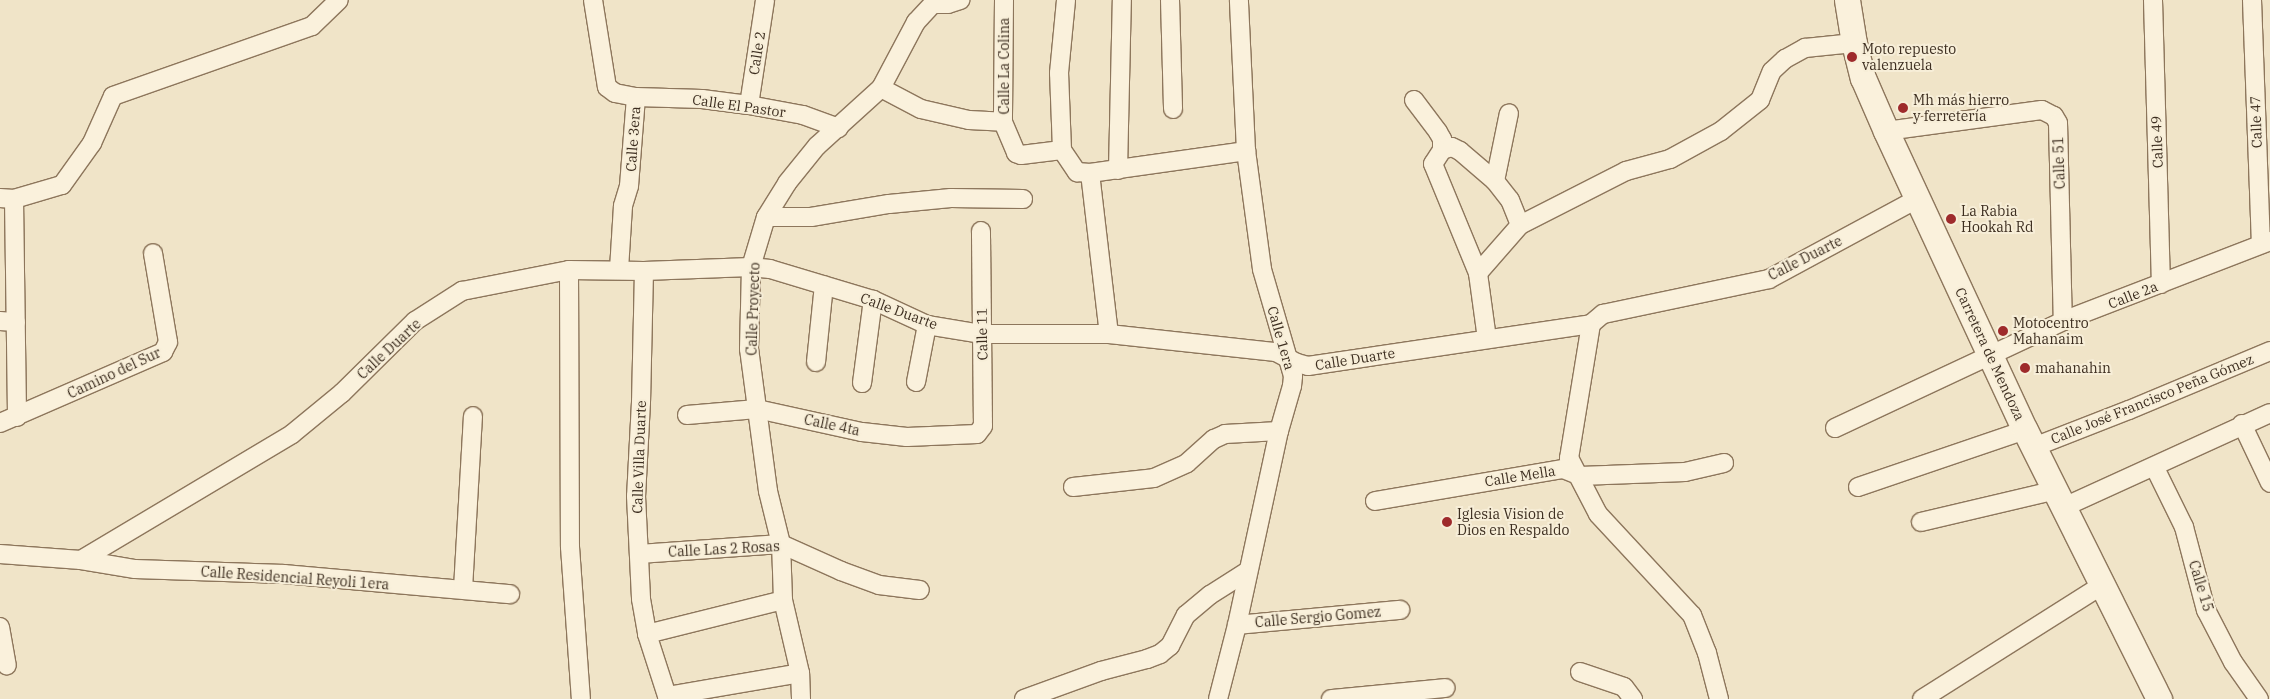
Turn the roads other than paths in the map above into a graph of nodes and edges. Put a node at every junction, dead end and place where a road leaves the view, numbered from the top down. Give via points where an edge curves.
1 (340, 0) edge
2 (593, 0) edge
3 (764, 0) edge
4 (960, 0) edge
5 (1004, 0) edge
6 (1066, 0) edge
7 (1122, 0) edge
8 (1170, 0) edge
9 (1240, 0) edge
10 (1847, 0) edge
11 (2153, 0) edge
12 (2252, 0) edge
13 (928, 2) edge
14 (1854, 43) junction
15 (881, 88) junction
16 (636, 97) junction
17 (1414, 100) dead end
18 (749, 105) junction
19 (1173, 109) dead end
20 (1509, 113) dead end
21 (1003, 122) junction
22 (840, 128) junction
23 (1886, 132) junction
24 (1062, 150) junction
25 (1442, 150) junction
26 (1246, 151) junction
27 (1118, 170) junction
28 (1090, 173) junction
29 (1495, 181) junction
30 (7, 199) edge
31 (1023, 199) dead end
32 (1917, 199) junction
33 (766, 217) junction
34 (1520, 225) junction
35 (981, 231) dead end
36 (2265, 243) edge
37 (153, 253) dead end
38 (751, 267) junction
39 (569, 270) junction
40 (619, 270) junction
41 (644, 271) junction
42 (1478, 273) junction
43 (2161, 284) junction
44 (824, 285) junction
45 (874, 300) junction
46 (8, 321) edge
47 (2063, 321) junction
48 (927, 324) junction
49 (1591, 324) junction
50 (982, 334) junction
51 (1109, 334) junction
52 (1487, 339) junction
53 (2270, 351) edge
54 (1991, 355) junction
55 (1286, 358) junction
56 (816, 362) dead end
57 (916, 382) dead end
58 (862, 383) dead end
59 (757, 409) junction
60 (2270, 413) edge
61 (687, 415) dead end
62 (473, 416) dead end
63 (17, 417) junction
64 (0, 423) edge
65 (2242, 424) junction
66 (1835, 428) dead end
67 (1279, 431) junction
68 (977, 434) joint
69 (2030, 438) junction
70 (1724, 463) dead end
71 (2155, 468) junction
72 (1580, 476) junction
73 (2270, 484) edge
74 (1858, 487) dead end
75 (1073, 488) dead end
76 (2060, 498) junction
77 (1375, 500) dead end
78 (1921, 522) dead end
79 (781, 544) junction
80 (0, 554) edge
81 (639, 554) junction
82 (81, 560) junction
83 (1248, 572) junction
84 (2101, 586) junction
85 (463, 589) junction
86 (920, 590) dead end
87 (510, 594) dead end
88 (784, 600) junction
89 (1400, 610) dead end
90 (1237, 625) junction
91 (0, 627) edge
92 (647, 634) junction
93 (7, 665) dead end
94 (800, 672) junction
95 (1580, 672) dead end
96 (1445, 688) dead end
97 (667, 697) edge
98 (581, 699) edge
99 (801, 699) edge
100 (1024, 699) edge
101 (1218, 699) edge
102 (1331, 699) edge
103 (1634, 699) edge
104 (1719, 699) edge
105 (1922, 699) edge
106 (2159, 699) edge
107 (2258, 699) edge

1 - 30 street via 312,26 113,96 92,144 62,185
2 - 16 street, Calle 3era via 607,87 615,94
3 - 18 street, Calle 2
4 - 13 street, Calle Proyecto via 948,4
5 - 21 street, Calle La Colina
6 - 24 street via 1059,73
7 - 27 street
8 - 19 street
9 - 26 street, Calle 1era
10 - 14 street, Carretera de Mendoza
11 - 43 street, Calle 49
12 - 36 street, Calle 47
13 - 15 street, Calle Proyecto
14 - 23 street, Carretera de Mendoza via 1863,78
14 - 34 street via 1805,48 1772,71 1760,100 1721,131 1670,159 1626,171
15 - 21 street via 921,109 968,120
15 - 22 street, Calle Proyecto
16 - 18 street, Calle El Pastor via 702,98
16 - 40 street, Calle 3era
17 - 25 street via 1438,132
18 - 22 street, Calle El Pastor via 803,115
20 - 29 street
21 - 24 street, Calle La Colina via 1016,153
22 - 33 street, Calle Proyecto via 817,146 786,183
23 - 32 street, Carretera de Mendoza
23 - 47 street, Calle 51 via 2042,110 2054,116 2058,123
24 - 28 street via 1077,172
25 - 29 street via 1452,147 1460,151
25 - 42 street via 1433,164
26 - 27 street
26 - 55 street, Calle 1era via 1262,269
27 - 28 street
28 - 51 street
29 - 34 street via 1510,200
30 - 46 street
31 - 33 street via 951,198 810,217
32 - 49 street, Calle Duarte via 1769,278 1603,314
32 - 54 street, Carretera de Mendoza
33 - 38 street, Calle Proyecto
34 - 42 street
35 - 50 street, Calle 11
36 - 43 street, Calle 2a
37 - 63 street, Camino del Sur via 167,348
38 - 41 street, Calle Duarte
38 - 44 street, Calle Duarte via 770,269
38 - 59 street, Calle Proyecto via 749,349
39 - 40 street, Calle Duarte
39 - 82 street, Calle Duarte via 462,291 415,321 342,393 292,434
39 - 98 street via 570,547
40 - 41 street, Calle Duarte
41 - 81 street, Calle Villa Duarte via 636,496
42 - 52 street
43 - 47 street, Calle 2a
44 - 45 street, Calle Duarte
44 - 56 street
45 - 48 street, Calle Duarte
45 - 58 street
46 - 63 street
47 - 54 street, Calle 2a
48 - 50 street, Calle Duarte
48 - 57 street
49 - 52 street, Calle Duarte
49 - 72 street via 1569,458
50 - 51 street, Calle Duarte
50 - 68 street, Calle 11 via 983,426
51 - 55 street, Calle Duarte via 1276,352
52 - 55 street, Calle Duarte via 1308,366
53 - 69 street, Calle José Francisco Peña Gómez via 2129,410
54 - 66 street, Calle 2a
54 - 69 street, Carretera de Mendoza
55 - 67 street, Calle 1era via 1293,376
59 - 61 street, Calle 4ta
59 - 68 street, Calle 4ta via 862,432 908,437
59 - 79 street, Calle Proyecto via 768,491
60 - 65 street
62 - 85 street
63 - 64 street, Camino del Sur
65 - 71 street
65 - 73 street
67 - 75 street via 1225,434 1214,438 1187,463 1154,478
67 - 83 street, Calle 1era
69 - 74 street, Calle José Francisco Peña Gómez
69 - 76 street, Carretera de Mendoza
70 - 72 street, Calle Mella via 1685,472
71 - 76 street
71 - 107 street, Calle 15 via 2184,527 2206,610 2233,662
72 - 77 street, Calle Mella via 1563,469
72 - 104 street via 1598,514 1692,614 1708,653
76 - 78 street
76 - 84 street, Carretera de Mendoza
79 - 81 street, Calle Las 2 Rosas
79 - 86 street, Calle Las 2 Rosas via 841,572 879,585
79 - 88 street, Calle Proyecto
80 - 82 street
81 - 92 street, Calle Villa Duarte
82 - 85 street, Calle Residencial Reyoli 1era via 135,569 284,574
83 - 90 street, Calle 1era
83 - 100 street via 1210,595 1186,615 1170,646 1160,654
84 - 105 street
84 - 106 street, Carretera de Mendoza
85 - 87 street, Calle Residencial Reyoli 1era
88 - 92 street
88 - 94 street, Calle Proyecto
89 - 90 street, Calle Sergio Gomez
90 - 101 street, Calle 1era
91 - 93 street
92 - 97 street, Calle Villa Duarte
94 - 97 street
94 - 99 street, Calle Proyecto
95 - 103 street via 1624,687
96 - 102 street

